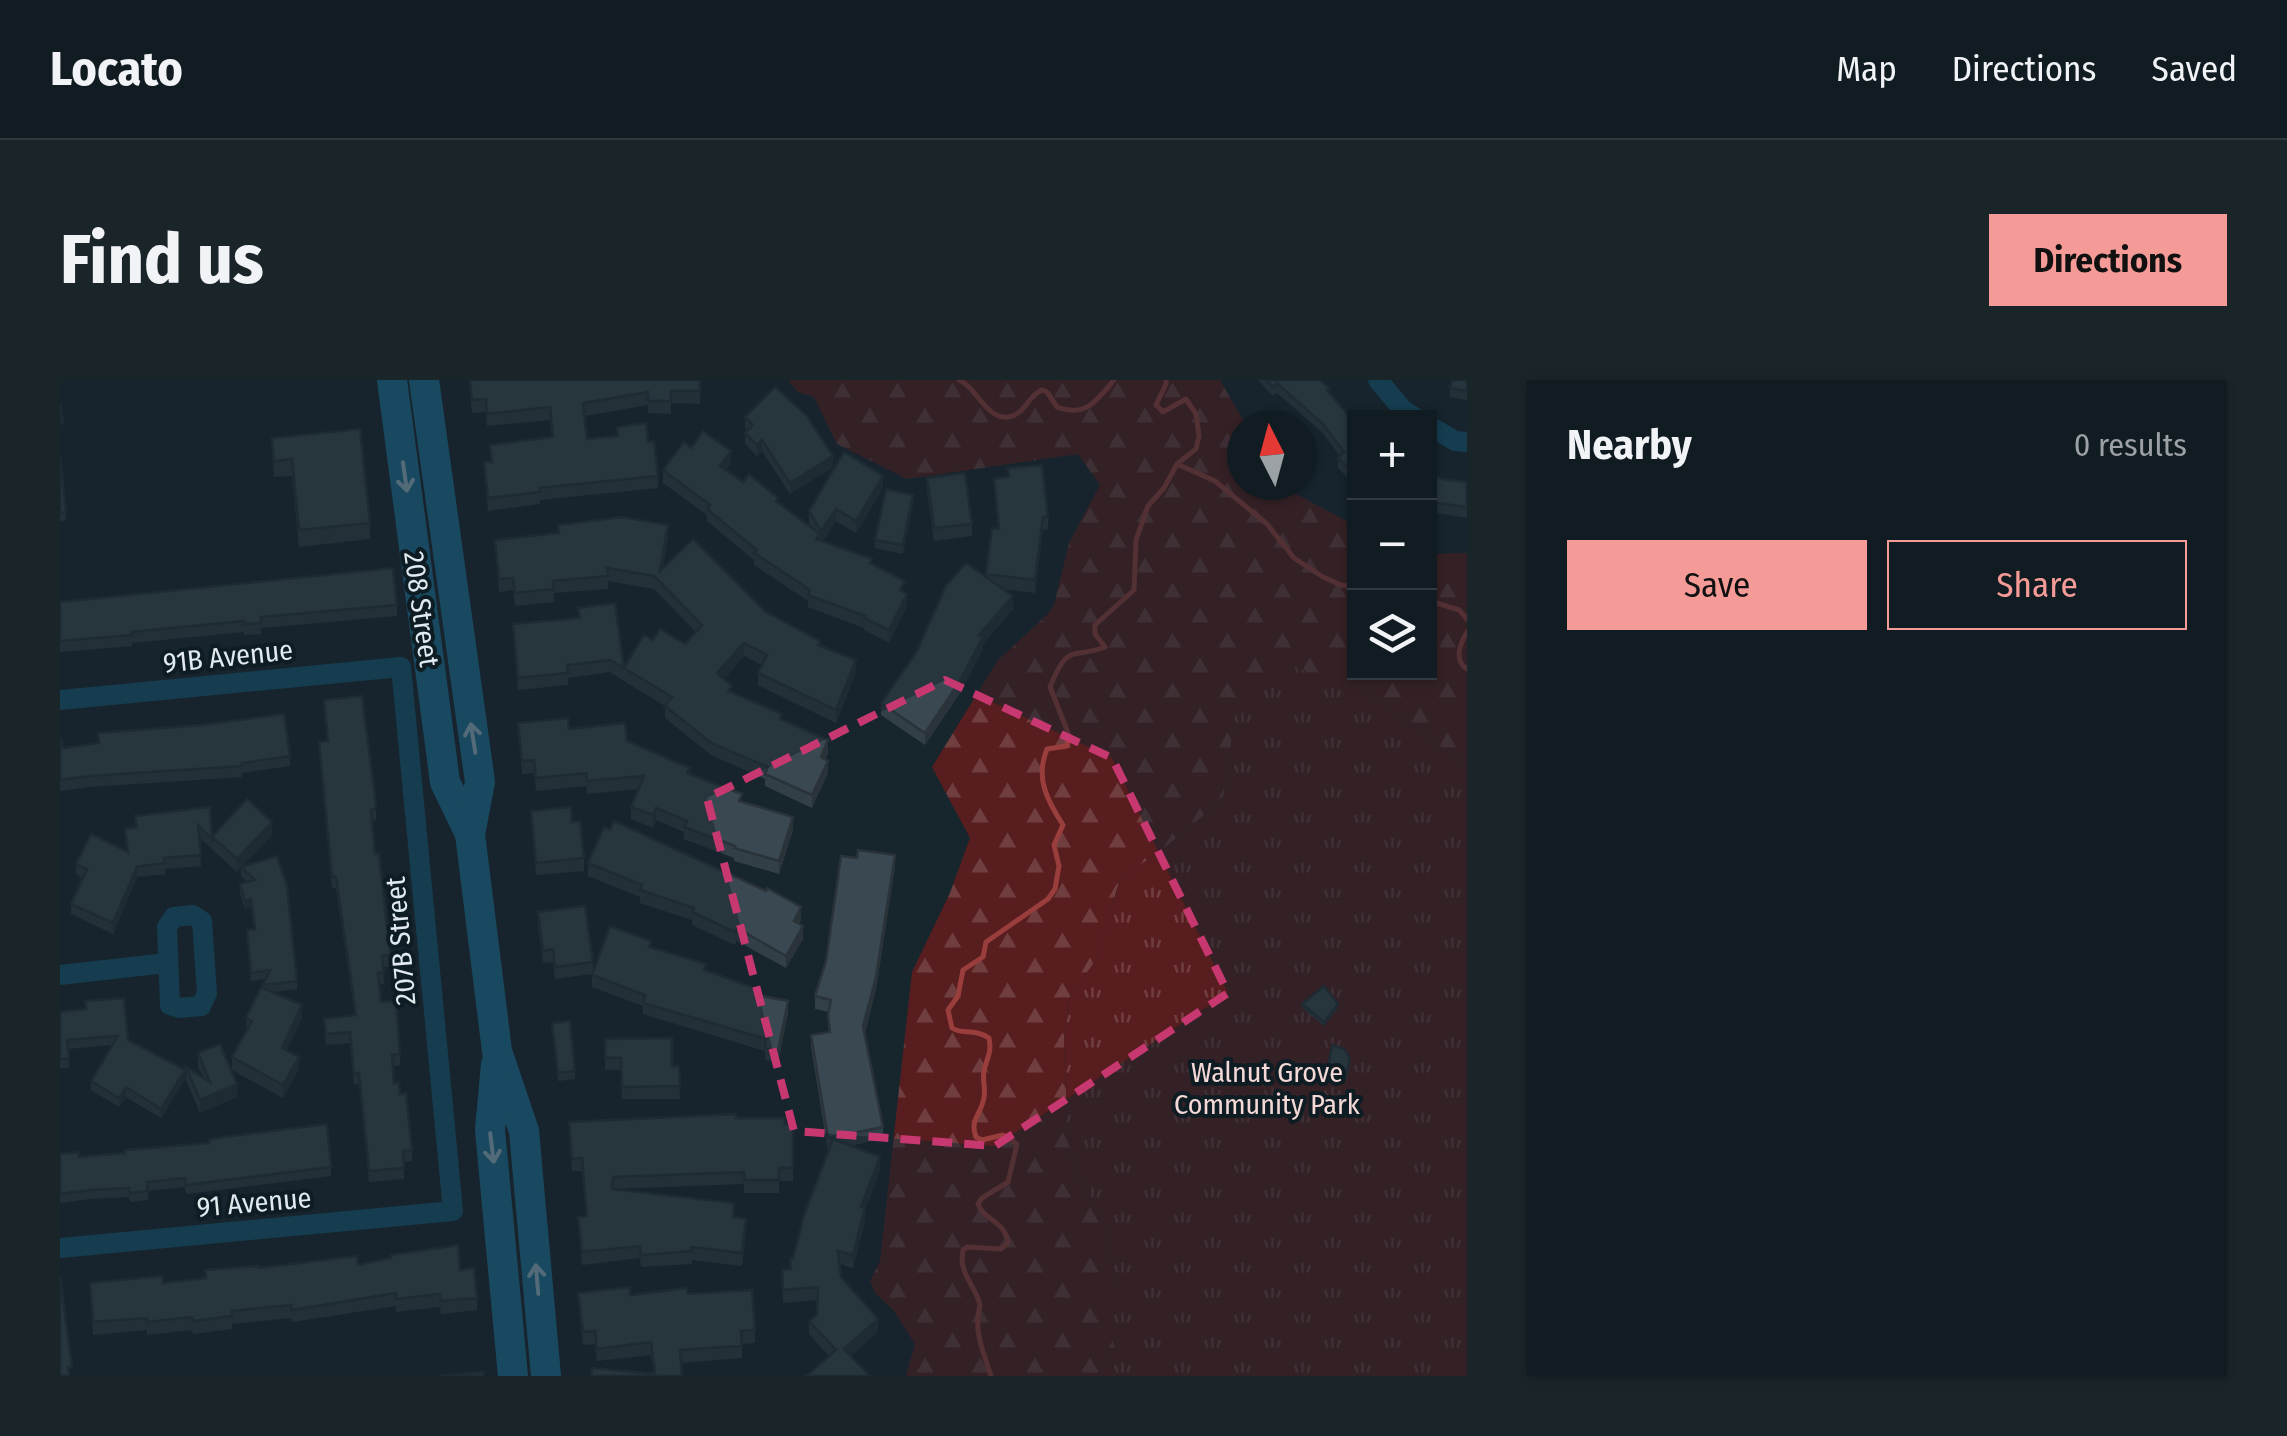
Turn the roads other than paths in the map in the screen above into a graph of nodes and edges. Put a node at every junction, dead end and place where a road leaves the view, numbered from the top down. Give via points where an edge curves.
1 (392, 380) edge
2 (424, 380) edge
3 (1378, 380) edge
4 (1403, 410) edge
5 (1437, 430) edge
6 (1467, 442) edge
7 (401, 666) joint
8 (60, 700) edge
9 (470, 834) junction
10 (166, 963) dead end
11 (60, 975) edge
12 (497, 1051) junction
13 (453, 1211) joint
14 (60, 1248) edge
15 (513, 1376) edge
16 (546, 1376) edge

1 -> 9 main road, 208 Street via 445,782
9 -> 2 main road, 208 Street via 480,782
3 - 4 street
5 - 6 street
7 - 8 street, 91B Avenue
7 - 13 street, 207B Street
9 - 12 main road, 208 Street
10 - 11 street
12 -> 15 main road, 208 Street via 490,1130
16 -> 12 main road, 208 Street via 524,1131
13 - 14 street, 91 Avenue

